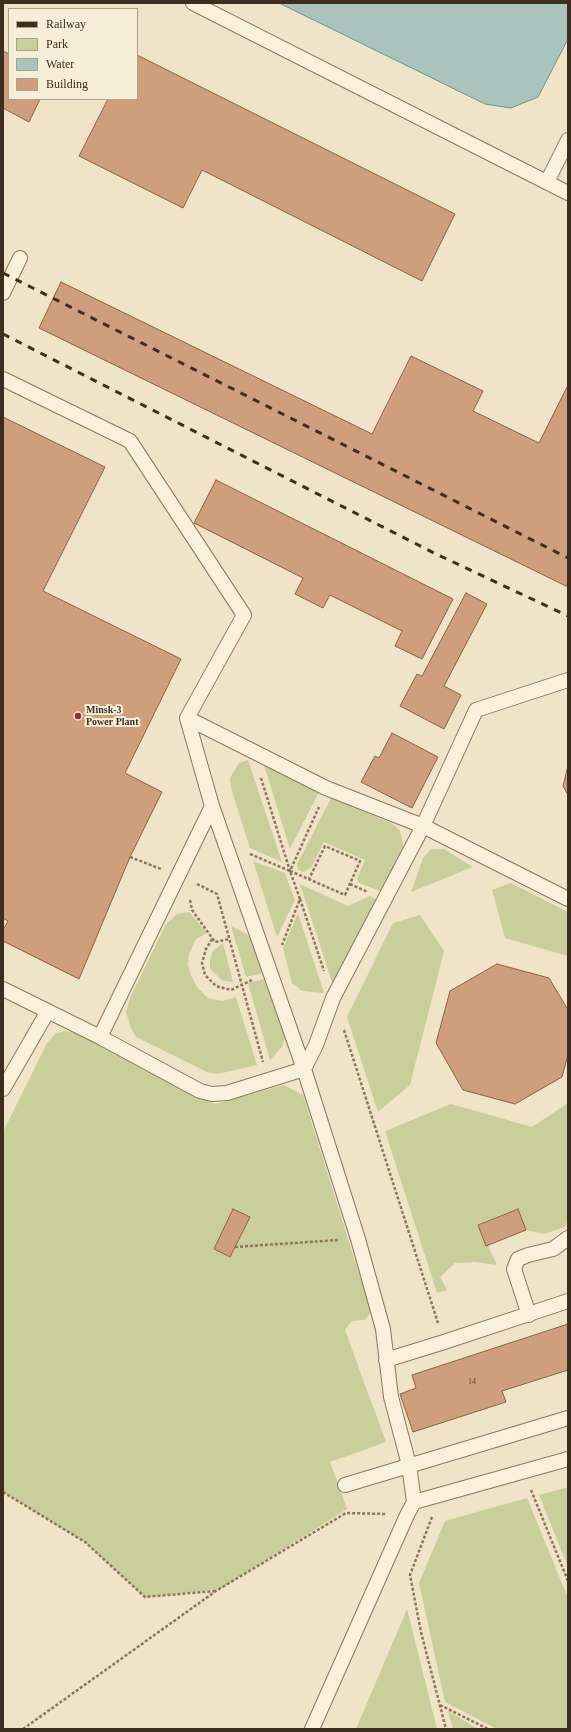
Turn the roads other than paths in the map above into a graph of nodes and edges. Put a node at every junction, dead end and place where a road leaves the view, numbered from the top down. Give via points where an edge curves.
1 (193, 3) edge
2 (568, 140) edge
3 (547, 182) junction
4 (568, 193) edge
5 (20, 258) dead end
6 (3, 293) edge
7 (3, 379) edge
8 (568, 680) edge
9 (187, 718) junction
10 (212, 806) junction
11 (423, 826) junction
12 (568, 899) edge
13 (3, 989) edge
14 (48, 1011) junction
15 (100, 1037) junction
16 (304, 1069) junction
17 (3, 1089) edge
18 (568, 1238) edge
19 (568, 1301) edge
20 (528, 1315) junction
21 (386, 1360) junction
22 (568, 1418) edge
23 (568, 1459) edge
24 (409, 1465) junction
25 (345, 1485) dead end
26 (414, 1502) junction
27 (312, 1729) edge

1 - 3 lane
2 - 3 lane
3 - 4 lane
5 - 6 lane
7 - 9 lane via 130,441 244,615
8 - 11 lane via 476,710
9 - 10 lane
9 - 11 lane via 326,788
10 - 15 lane via 181,877
10 - 16 lane
11 - 12 lane
11 - 16 lane via 333,998 316,1045
13 - 14 lane
14 - 15 lane
14 - 17 lane
15 - 16 lane via 200,1091 212,1094 227,1093
16 - 21 lane via 358,1239 383,1329
18 - 20 lane via 553,1249 518,1259 514,1268
19 - 20 lane
20 - 21 lane
21 - 24 lane via 391,1397
22 - 24 lane
23 - 26 lane
24 - 25 lane
24 - 26 lane
26 - 27 lane

